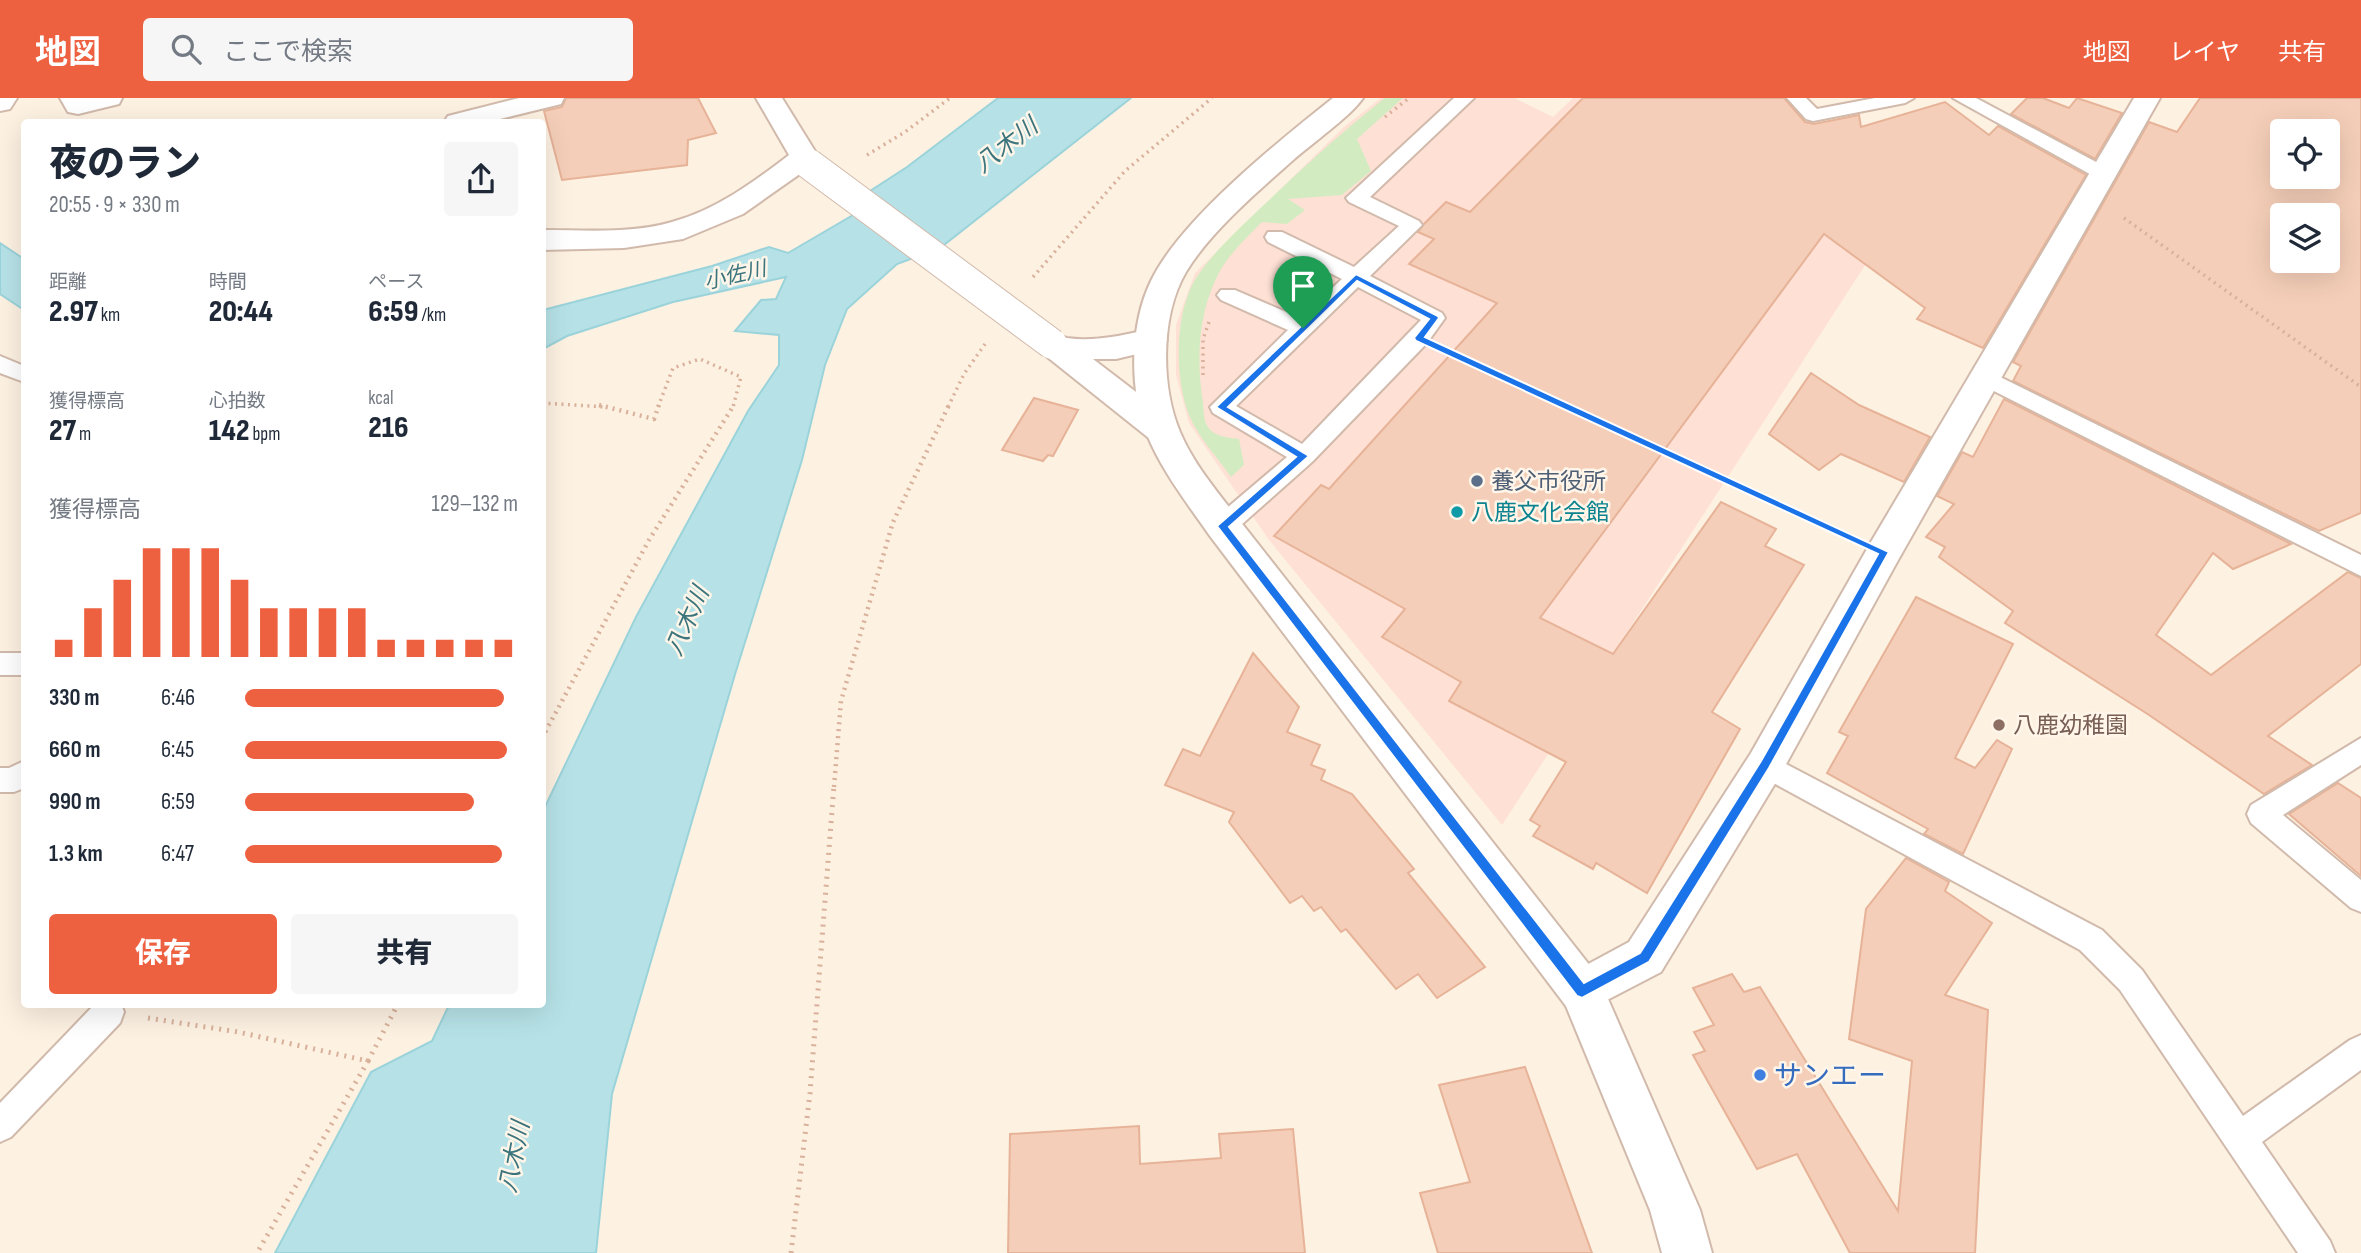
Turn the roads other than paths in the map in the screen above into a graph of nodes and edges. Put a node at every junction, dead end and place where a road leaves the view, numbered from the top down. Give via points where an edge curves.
1 (4, 98) edge
2 (109, 98) edge
3 (551, 98) edge
4 (769, 98) edge
5 (1350, 98) edge
6 (1465, 98) edge
7 (1796, 98) edge
8 (1905, 98) edge
9 (1962, 98) edge
10 (2147, 98) edge
11 (0, 103) edge
12 (75, 109) edge
13 (468, 115) edge
14 (806, 161) junction
15 (2098, 185) junction
16 (1275, 237) dead end
17 (546, 240) edge
18 (1356, 277) junction
19 (1228, 295) dead end
20 (1303, 328) junction
21 (1151, 340) junction
22 (1057, 347) junction
23 (0, 364) edge
24 (21, 373) edge
25 (1986, 378) junction
26 (1163, 430) junction
27 (1304, 456) junction
28 (1223, 526) junction
29 (2361, 566) edge
30 (0, 664) edge
31 (21, 664) edge
32 (2361, 750) edge
33 (1765, 765) junction
34 (21, 775) edge
35 (0, 780) edge
36 (2361, 898) edge
37 (1582, 991) junction
38 (109, 1012) road end
39 (2361, 1051) edge
40 (0, 1126) edge
41 (2240, 1138) junction
42 (1687, 1253) edge
43 (2318, 1253) edge

1 - 11 street
2 - 12 street
3 - 13 street
4 - 14 street
5 - 21 street via 1251,182 1181,255 1164,284
6 - 18 lane via 1356,198 1412,225
7 - 8 lane via 1813,116
9 - 15 lane
10 - 15 street
14 - 17 street via 750,198 692,226 654,236
14 - 22 street, bridge
15 - 25 street
16 - 18 lane
18 - 20 lane
18 - 27 lane via 1434,318
19 - 20 lane
20 - 27 lane via 1221,407
21 - 22 street via 1116,348
21 - 26 street via 1153,383
22 - 26 street
23 - 24 lane
25 - 29 lane
25 - 33 street
26 - 28 street via 1191,482
27 - 28 lane
28 - 37 street
30 - 31 lane
32 - 36 lane via 2261,814
33 - 37 street via 1645,957
33 - 41 lane via 2091,940 2131,980
34 - 35 lane
37 - 42 street via 1675,1210
38 - 40 lane
39 - 41 lane
41 - 43 lane

